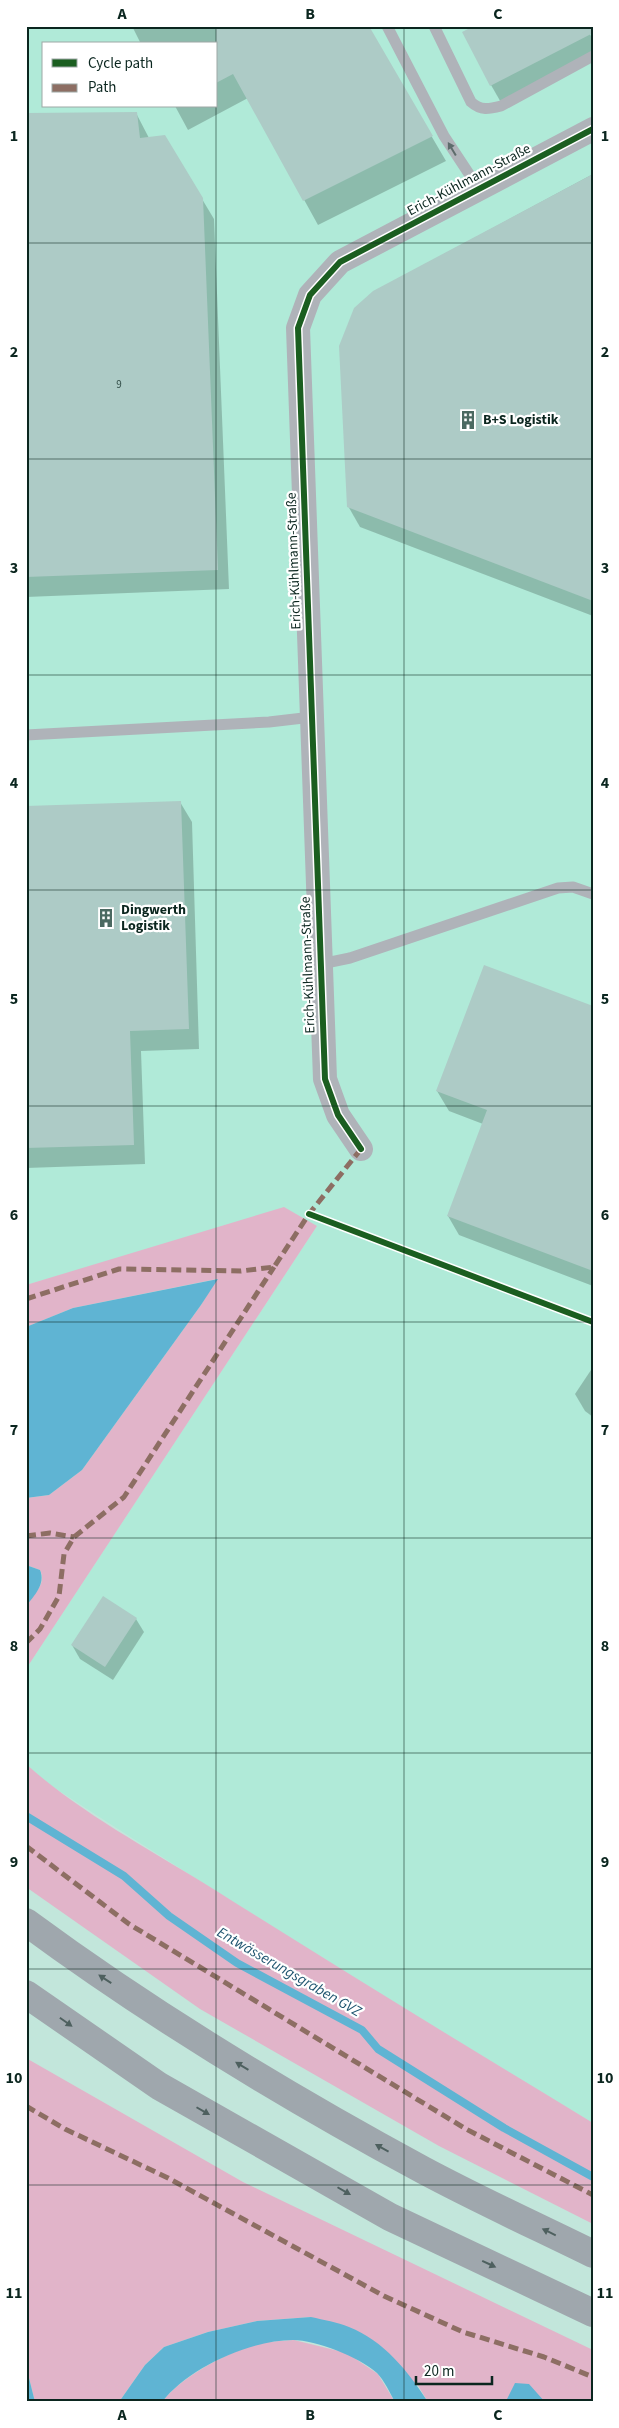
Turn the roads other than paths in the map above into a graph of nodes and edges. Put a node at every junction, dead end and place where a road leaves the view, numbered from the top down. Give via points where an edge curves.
1 (387, 26) edge
2 (434, 26) edge
3 (593, 56) edge
4 (593, 129) edge
5 (479, 189) junction
6 (312, 717) junction
7 (26, 735) edge
8 (593, 894) edge
9 (321, 964) junction
10 (360, 1149) dead end
11 (26, 1922) edge
12 (26, 1994) edge
13 (593, 2254) edge
14 (593, 2313) edge

5 -> 1 lane via 444,136
2 - 3 lane via 471,102 477,108 488,110 501,106
4 - 5 street, Erich-Kühlmann-Straße
5 - 6 street, Erich-Kühlmann-Straße via 340,262 310,295 298,328
6 - 7 lane via 277,722
6 - 9 street, Erich-Kühlmann-Straße
8 - 9 lane via 573,887 558,888 350,958
9 - 10 street, Erich-Kühlmann-Straße via 325,1079 338,1115
13 -> 11 highway via 425,2171 309,2107 196,2038 86,1966
12 -> 14 highway via 159,2086 390,2217

